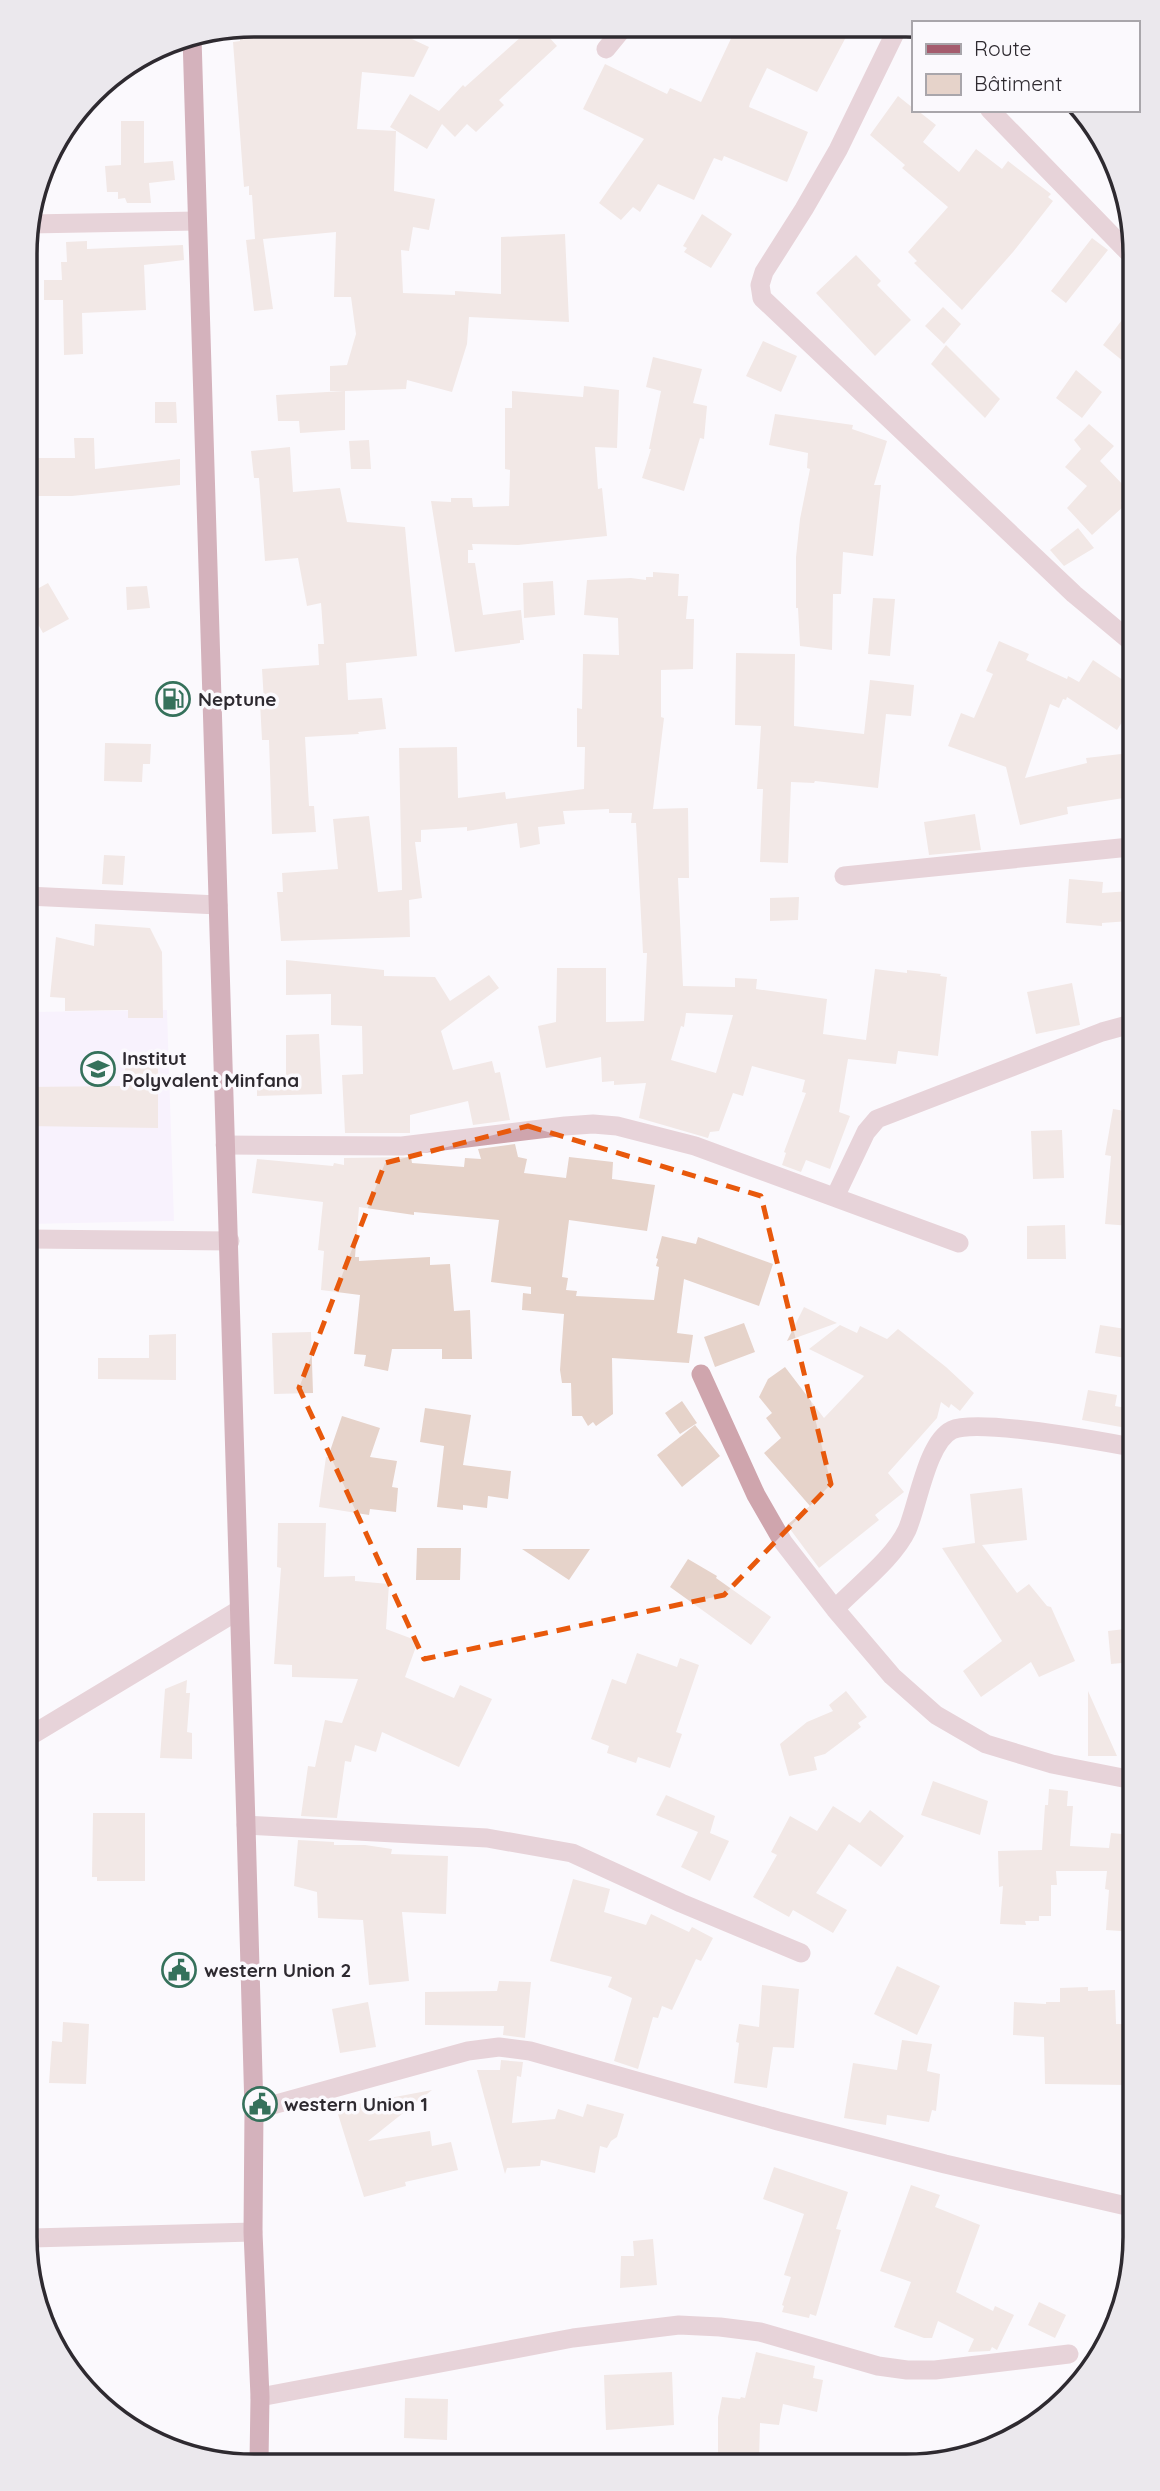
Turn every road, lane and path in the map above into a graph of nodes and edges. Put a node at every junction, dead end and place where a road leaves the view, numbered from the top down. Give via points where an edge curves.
1 (616, 37) edge
2 (893, 37) edge
3 (192, 46) edge
4 (606, 49) dead end
5 (992, 112) edge
6 (197, 221) junction
7 (39, 225) edge
8 (1122, 246) edge
9 (1123, 635) edge
10 (1123, 848) edge
11 (844, 876) dead end
12 (37, 896) edge
13 (218, 905) junction
14 (1123, 1026) edge
15 (225, 1145) junction
16 (835, 1197) junction
17 (37, 1240) edge
18 (230, 1241) junction
19 (959, 1243) dead end
20 (701, 1374) dead end
21 (1123, 1445) edge
22 (835, 1609) junction
23 (239, 1610) junction
24 (37, 1732) edge
25 (1123, 1778) edge
26 (246, 1825) junction
27 (801, 1953) dead end
28 (254, 2110) junction
29 (1123, 2205) edge
30 (253, 2232) junction
31 (37, 2238) edge
32 (1069, 2354) dead end
33 (260, 2397) junction
34 (259, 2454) edge

1 - 4 street
2 - 9 street via 838,150 764,272 762,299
3 - 6 main road
5 - 8 street
6 - 7 street
6 - 13 main road
10 - 11 street
12 - 13 street
13 - 15 main road
14 - 16 street via 877,1119 866,1132
15 - 16 street via 402,1146 593,1124 617,1126 695,1146
15 - 18 main road
16 - 19 street
17 - 18 street
18 - 23 main road
20 - 22 street via 756,1495 783,1542
21 - 22 street via 974,1426 953,1430 933,1454 899,1544
22 - 25 street via 892,1676 936,1715 986,1744 1052,1764
23 - 24 street
23 - 26 main road
26 - 27 street via 487,1838 572,1853
26 - 28 main road
28 - 29 street via 468,2051 499,2047 530,2051 945,2164
28 - 30 main road
30 - 31 street
30 - 33 main road
32 - 33 street via 907,2370 760,2332 679,2325 573,2338
33 - 34 main road

